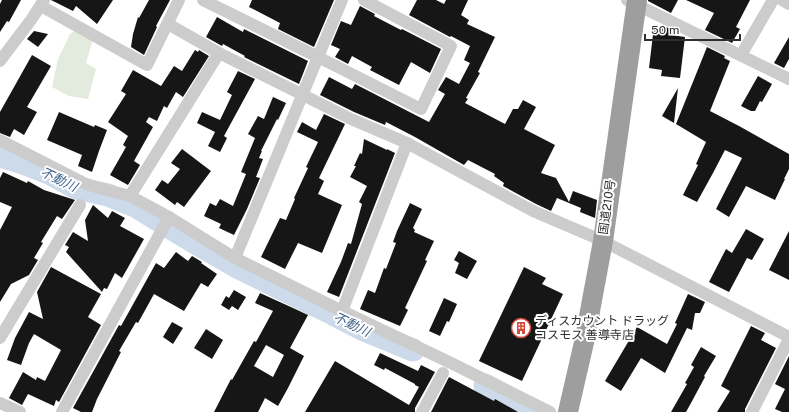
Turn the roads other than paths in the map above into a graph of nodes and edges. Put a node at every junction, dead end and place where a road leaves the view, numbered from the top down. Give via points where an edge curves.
1 (179, 0) edge
2 (203, 0) edge
3 (342, 0) edge
4 (364, 0) edge
5 (773, 0) edge
6 (782, 0) edge
7 (633, 2) edge
8 (42, 3) edge
9 (789, 4) edge
10 (168, 24) junction
11 (218, 53) junction
12 (742, 55) junction
13 (318, 57) junction
14 (0, 61) edge
15 (789, 79) edge
16 (302, 95) junction
17 (0, 140) edge
18 (407, 143) junction
19 (130, 196) junction
20 (80, 205) dead end
21 (169, 217) junction
22 (602, 241) junction
23 (235, 258) junction
24 (342, 311) junction
25 (0, 338) edge
26 (789, 338) edge
27 (443, 373) dead end
28 (0, 403) edge
29 (20, 412) edge
30 (62, 412) edge
31 (422, 412) edge
32 (550, 412) edge
33 (568, 412) edge
34 (752, 412) edge

1 - 10 street
2 - 13 street
3 - 13 street
4 - 13 street via 451,46 422,109
5 - 12 street
6 - 9 street
7 - 12 street
7 - 22 highway, 国道210号
8 - 10 street via 147,65
8 - 14 street
10 - 11 street
11 - 16 street
11 - 19 street
12 - 15 street
13 - 16 street
16 - 18 street
16 - 23 street
17 - 19 street via 86,184
18 - 22 street via 533,211
18 - 24 street
19 - 21 street
20 - 25 street
21 - 23 street
21 - 30 street
22 - 26 street
22 - 33 highway, 国道210号 via 585,338
23 - 24 street
24 - 32 street
26 - 34 street
27 - 31 street
28 - 29 street

